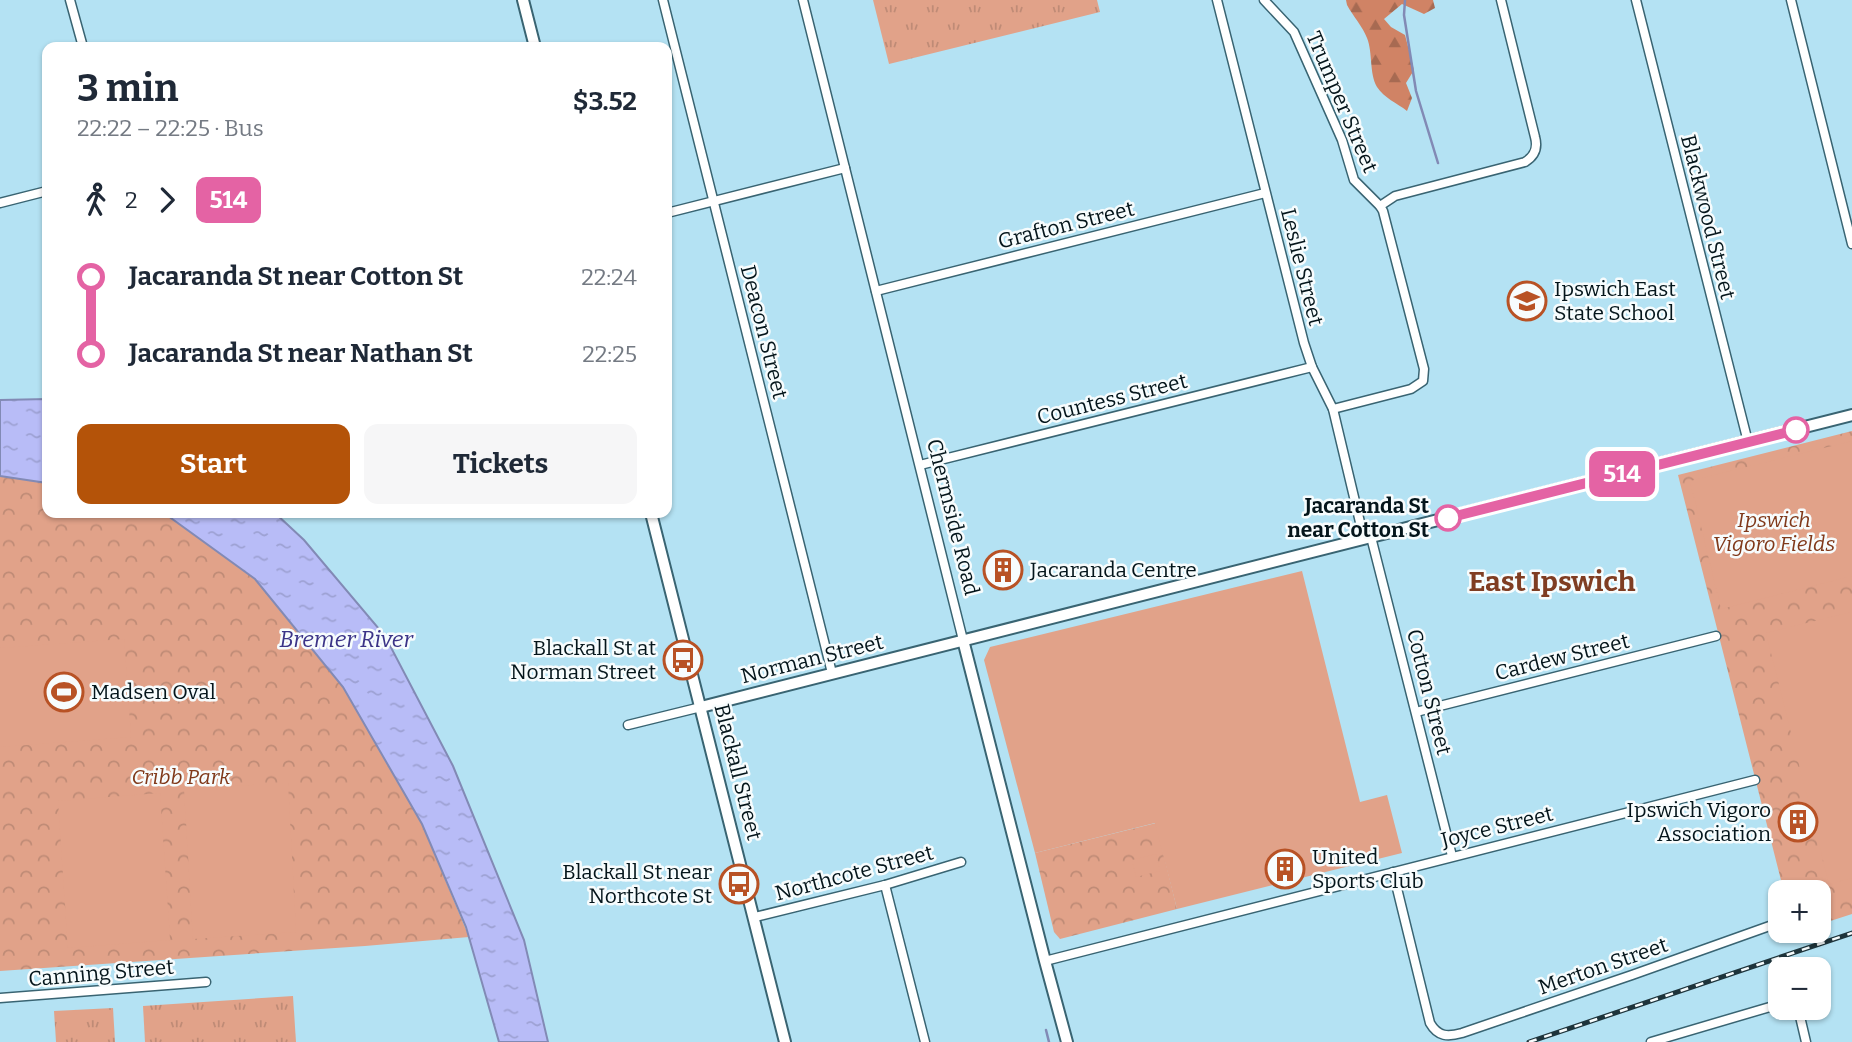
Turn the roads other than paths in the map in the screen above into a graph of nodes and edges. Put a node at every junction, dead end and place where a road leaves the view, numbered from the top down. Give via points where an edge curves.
1 (70, 0) edge
2 (523, 0) edge
3 (663, 0) edge
4 (803, 0) edge
5 (1217, 0) edge
6 (1264, 0) edge
7 (1501, 0) edge
8 (1636, 0) edge
9 (1791, 0) edge
10 (82, 42) edge
11 (534, 42) edge
12 (845, 168) junction
13 (42, 192) edge
14 (1265, 192) junction
15 (713, 201) junction
16 (0, 203) edge
17 (1380, 206) junction
18 (672, 211) edge
19 (1852, 244) edge
20 (876, 291) junction
21 (1312, 367) junction
22 (1333, 410) junction
23 (1852, 415) edge
24 (1748, 442) junction
25 (920, 465) junction
26 (652, 518) edge
27 (1368, 538) junction
28 (1716, 636) dead end
29 (964, 640) junction
30 (832, 673) junction
31 (701, 707) junction
32 (1416, 712) junction
33 (628, 724) dead end
34 (1755, 780) dead end
35 (1452, 856) junction
36 (961, 862) dead end
37 (1393, 872) junction
38 (885, 885) junction
39 (755, 917) junction
40 (1768, 927) edge
41 (1045, 961) junction
42 (206, 982) dead end
43 (0, 998) edge
44 (1768, 1008) edge
45 (1801, 1020) edge
46 (785, 1042) edge
47 (925, 1042) edge
48 (1067, 1042) edge
49 (1651, 1042) edge
50 (1806, 1042) edge

1 - 10 street
2 - 11 street
3 - 15 street, Deacon Street
4 - 12 street, Chermside Road
5 - 14 street, Leslie Street
6 - 17 street, Trumper Street via 1293,32 1342,140 1354,180
7 - 17 street via 1535,137 1534,154 1521,164 1395,196
8 - 24 street, Blackwood Street
9 - 19 street
12 - 15 street
12 - 20 street, Chermside Road
13 - 16 street
14 - 20 street, Grafton Street
14 - 21 street, Leslie Street
15 - 18 street
15 - 30 street, Deacon Street
17 - 22 street, Trumper Street via 1424,369 1423,381 1411,389
20 - 25 street, Chermside Road
21 - 22 street, Leslie Street
21 - 25 street, Countess Street
22 - 27 street, Leslie Street
23 - 24 street, Norman Street
24 - 27 street, Norman Street
25 - 29 street, Chermside Road
26 - 31 street, Blackall Street
27 - 29 street, Norman Street
27 - 32 street, Cotton Street
28 - 32 street, Cardew Street
29 - 30 street, Norman Street
29 - 41 street, Chermside Road
30 - 31 street, Norman Street
31 - 33 street, Norman Street
31 - 39 street, Blackall Street
32 - 35 street, Cotton Street
34 - 35 street, Joyce Street
35 - 37 street, Joyce Street
36 - 38 street, Northcote Street
37 - 40 street, Merton Street via 1430,1023 1440,1034 1451,1036
37 - 41 street, Joyce Street
38 - 39 street, Northcote Street
38 - 47 street
39 - 46 street, Blackall Street
41 - 48 street, Chermside Road
42 - 43 street, Canning Street
44 - 49 street
45 - 50 street

